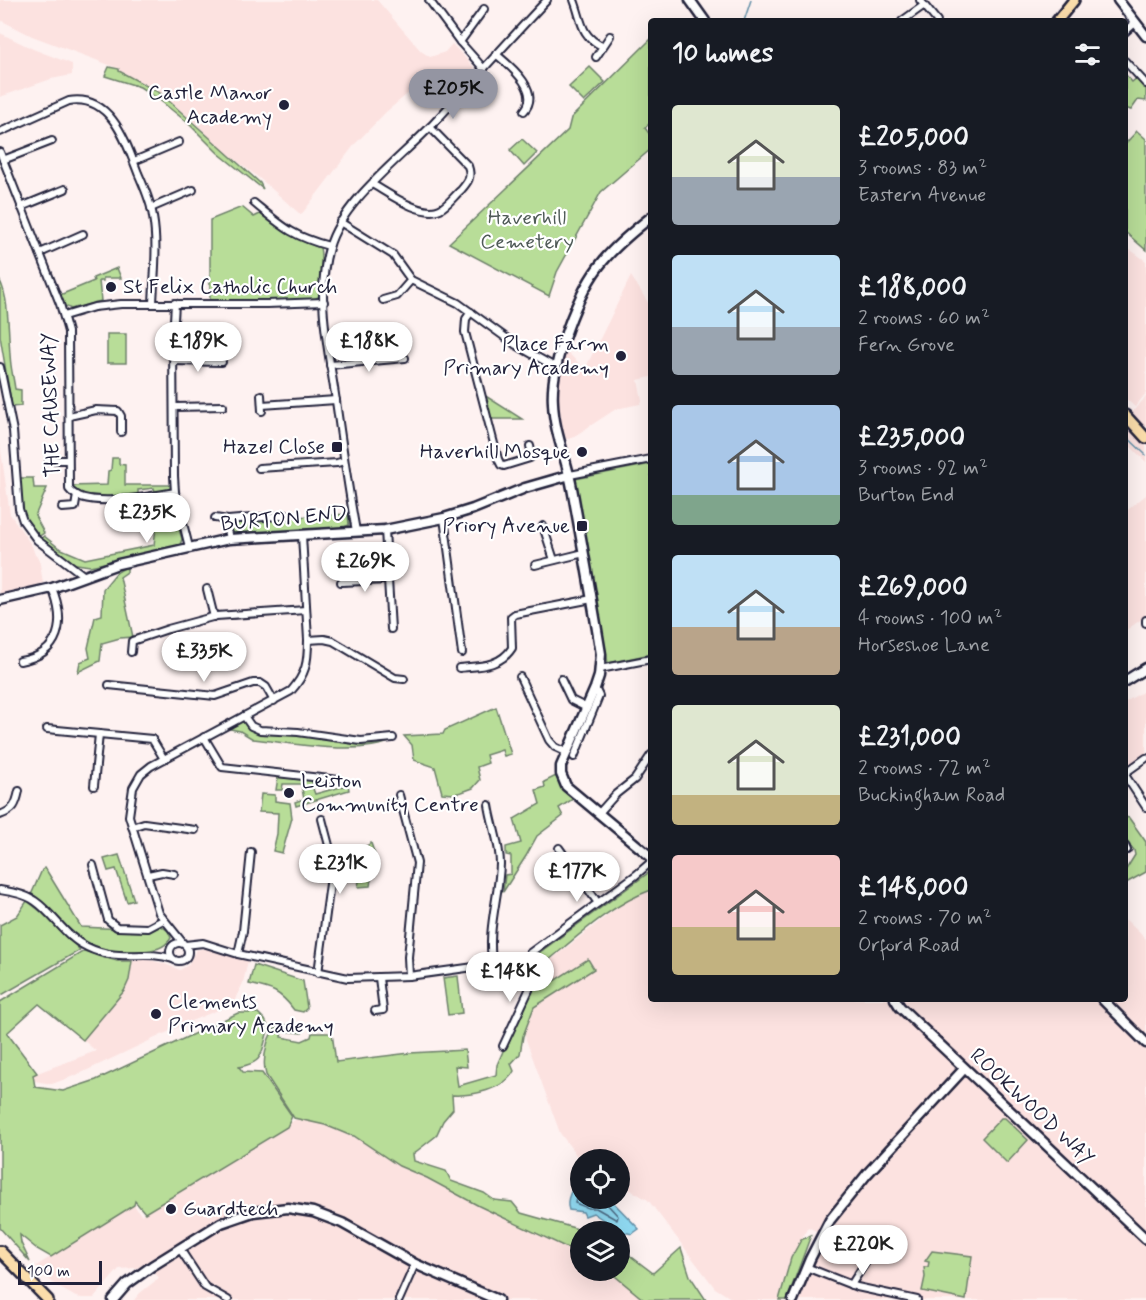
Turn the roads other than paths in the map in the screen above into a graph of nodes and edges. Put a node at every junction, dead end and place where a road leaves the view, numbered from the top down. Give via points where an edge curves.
1 (429, 0) edge
2 (546, 0) edge
3 (574, 0) edge
4 (690, 0) edge
5 (1074, 0) edge
6 (1118, 0) edge
7 (921, 3) edge
8 (484, 9) dead end
9 (703, 18) edge
10 (905, 18) edge
11 (934, 18) edge
12 (1059, 18) edge
13 (1136, 22) junction
14 (1128, 29) edge
15 (610, 36) dead end
16 (1146, 36) edge
17 (460, 42) junction
18 (602, 46) junction
19 (496, 54) junction
20 (596, 57) dead end
21 (1128, 64) edge
22 (484, 69) junction
23 (1146, 84) edge
24 (524, 111) dead end
25 (430, 127) junction
26 (0, 132) edge
27 (52, 141) dead end
28 (179, 142) dead end
29 (0, 152) edge
30 (3, 160) junction
31 (134, 161) junction
32 (372, 184) junction
33 (65, 189) dead end
34 (193, 190) dead end
35 (254, 203) dead end
36 (21, 207) junction
37 (152, 208) junction
38 (648, 220) edge
39 (340, 222) junction
40 (83, 234) dead end
41 (329, 246) junction
42 (40, 253) junction
43 (411, 280) junction
44 (383, 300) dead end
45 (324, 302) junction
46 (175, 303) junction
47 (153, 304) junction
48 (471, 312) junction
49 (64, 316) junction
50 (405, 358) dead end
51 (174, 361) junction
52 (222, 362) dead end
53 (330, 365) junction
54 (555, 367) junction
55 (0, 368) edge
56 (261, 395) dead end
57 (336, 400) junction
58 (175, 406) junction
59 (223, 406) dead end
60 (69, 416) junction
61 (1128, 418) edge
62 (121, 432) dead end
63 (1146, 438) edge
64 (530, 446) dead end
65 (258, 459) dead end
66 (49, 460) dead end
67 (68, 460) junction
68 (648, 460) edge
69 (344, 461) junction
70 (570, 475) junction
71 (175, 492) junction
72 (77, 495) junction
73 (62, 508) dead end
74 (288, 515) dead end
75 (215, 518) dead end
76 (444, 518) junction
77 (228, 520) junction
78 (543, 526) dead end
79 (385, 530) junction
80 (356, 531) junction
81 (302, 534) junction
82 (229, 539) junction
83 (189, 548) junction
84 (584, 553) junction
85 (554, 560) junction
86 (535, 565) dead end
87 (83, 575) junction
88 (388, 580) junction
89 (341, 582) dead end
90 (51, 588) junction
91 (207, 589) dead end
92 (592, 599) junction
93 (0, 600) edge
94 (306, 610) junction
95 (214, 616) junction
96 (392, 629) dead end
97 (308, 640) junction
98 (131, 652) dead end
99 (462, 653) dead end
100 (648, 660) edge
101 (20, 661) dead end
102 (459, 668) dead end
103 (1146, 668) edge
104 (600, 669) junction
105 (520, 676) dead end
106 (404, 679) dead end
107 (561, 679) dead end
108 (1128, 679) edge
109 (109, 685) dead end
110 (595, 688) junction
111 (274, 701) junction
112 (585, 707) junction
113 (244, 716) junction
114 (47, 729) dead end
115 (99, 734) junction
116 (204, 738) junction
117 (393, 738) dead end
118 (570, 754) junction
119 (1146, 758) edge
120 (164, 759) junction
121 (648, 759) edge
122 (1128, 772) edge
123 (1128, 779) edge
124 (339, 780) dead end
125 (94, 786) dead end
126 (19, 791) dead end
127 (399, 795) dead end
128 (489, 805) dead end
129 (1146, 807) edge
130 (599, 813) junction
131 (0, 815) edge
132 (322, 819) dead end
133 (132, 827) junction
134 (195, 830) dead end
135 (559, 848) dead end
136 (251, 852) dead end
137 (648, 854) edge
138 (648, 864) edge
139 (93, 865) dead end
140 (174, 873) dead end
141 (148, 875) junction
142 (0, 890) edge
143 (598, 903) junction
144 (163, 920) junction
145 (173, 931) junction
146 (184, 944) junction
147 (208, 945) junction
148 (171, 946) junction
149 (188, 952) junction
150 (238, 954) junction
151 (146, 956) junction
152 (172, 958) junction
153 (524, 960) junction
154 (493, 965) junction
155 (318, 973) junction
156 (409, 976) junction
157 (379, 978) junction
158 (897, 1002) edge
159 (1105, 1002) edge
160 (375, 1011) dead end
161 (1146, 1043) edge
162 (503, 1046) dead end
163 (964, 1069) junction
164 (1146, 1239) edge
165 (878, 1242) dead end
166 (180, 1249) junction
167 (0, 1251) edge
168 (415, 1264) junction
169 (806, 1267) junction
170 (851, 1285) junction
171 (48, 1300) edge
172 (113, 1300) edge
173 (228, 1300) edge
174 (399, 1300) edge
175 (498, 1300) edge
176 (793, 1300) edge
177 (917, 1300) edge

1 - 17 street
2 - 19 street
3 - 18 street via 583,29
4 - 9 street
5 - 12 main road
6 - 13 street
7 - 10 street
7 - 11 street
8 - 17 street
13 - 14 street
13 - 16 street
15 - 18 street
17 - 22 street
18 - 20 street
19 - 22 street
19 - 24 street via 524,81 528,103
21 - 23 street
22 - 25 street
25 - 32 street
25 - 32 street via 470,172 468,182 446,205 426,211
26 - 31 street via 69,101 87,101 115,122
27 - 30 street
28 - 31 street
29 - 30 street, THE CAUSEWAY
30 - 36 street, THE CAUSEWAY
31 - 37 street
32 - 39 street
33 - 36 street
34 - 37 street
35 - 41 street via 287,231
36 - 42 street, THE CAUSEWAY
37 - 47 street
38 - 54 street via 602,261 576,308
39 - 41 street
39 - 43 street via 393,255
40 - 42 street
41 - 45 street
42 - 49 street, THE CAUSEWAY
43 - 44 street via 397,296
43 - 48 street
45 - 46 street
45 - 53 street
46 - 47 street
46 - 51 street
47 - 49 street via 94,307
48 - 54 street
48 - 64 street via 465,332 501,465 530,458
49 - 60 street, THE CAUSEWAY via 68,332
50 - 53 street
51 - 52 street
51 - 58 street
53 - 57 street
54 - 70 street via 553,404
55 - 87 street via 13,431 23,521 37,540
56 - 57 street via 262,408
57 - 69 street
58 - 59 street
58 - 71 street
60 - 62 street via 96,410 118,411
60 - 67 street, THE CAUSEWAY
61 - 63 main road
65 - 69 street via 259,469
66 - 67 street
67 - 72 street, THE CAUSEWAY via 69,489
68 - 70 street
69 - 80 street
70 - 76 street, BURTON END
70 - 84 street
71 - 72 street, THE CAUSEWAY via 114,500
71 - 83 street
72 - 73 street via 75,507
74 - 77 street
75 - 77 street
76 - 79 street, BURTON END
76 - 99 street
77 - 82 street
78 - 85 street
79 - 80 street, BURTON END
79 - 88 street
80 - 81 street, BURTON END
81 - 82 street, BURTON END
81 - 94 street
82 - 83 street, BURTON END
83 - 87 street, BURTON END
84 - 85 street
84 - 92 street
85 - 86 street
87 - 90 street, BURTON END
88 - 89 street
88 - 96 street
90 - 93 street, BURTON END
90 - 101 street via 60,616 55,640 40,655
91 - 95 street
92 - 102 street via 514,614 509,653 491,664
92 - 104 street
94 - 95 street
94 - 97 street
95 - 98 street via 132,642
97 - 106 street via 333,641 395,678
97 - 111 street via 302,679
100 - 104 street
103 - 108 street
104 - 110 street
105 - 118 street via 549,741
107 - 112 street via 571,700
109 - 111 street via 215,696 260,683
110 - 112 street
110 - 118 street via 599,696
111 - 113 street
112 - 118 street
113 - 116 street
113 - 117 street via 260,730 355,740
114 - 115 street
115 - 120 street via 152,739
115 - 125 street
116 - 120 street
116 - 124 street via 222,767
118 - 130 street via 561,766 566,786
119 - 122 street
120 - 133 street via 141,774 133,788 129,816
121 - 130 street via 635,779
123 - 129 street
126 - 131 street via 16,805
127 - 156 street via 417,863
128 - 154 street via 500,866 489,948
130 - 137 street
132 - 155 street via 332,869
133 - 134 street via 144,824
133 - 141 street
135 - 143 street
136 - 150 street
138 - 143 street
139 - 144 street via 108,920 117,927 148,928
140 - 141 street
141 - 144 street
142 - 151 street via 33,900 86,947 112,956
143 - 153 street
144 - 145 street
145 - 146 street
145 - 148 street
146 - 147 street
146 - 148 street
146 - 149 street
147 - 149 street
147 - 150 street
148 - 151 street
148 - 152 street
149 - 152 street via 181,961
150 - 155 street
151 - 152 street
153 - 154 street
153 - 162 street via 530,977 529,990
154 - 156 street
155 - 157 street
156 - 157 street
157 - 160 street via 382,1010
158 - 163 street, ROOKWOOD WAY
159 - 161 street
163 - 164 street, ROOKWOOD WAY
163 - 169 street via 848,1196 830,1220
165 - 170 street
166 - 168 street via 221,1223 243,1215 288,1208 342,1223
166 - 172 street via 127,1284
166 - 173 street via 205,1287
167 - 171 main road
168 - 174 street
168 - 175 street
169 - 170 street
169 - 176 street
170 - 177 street

